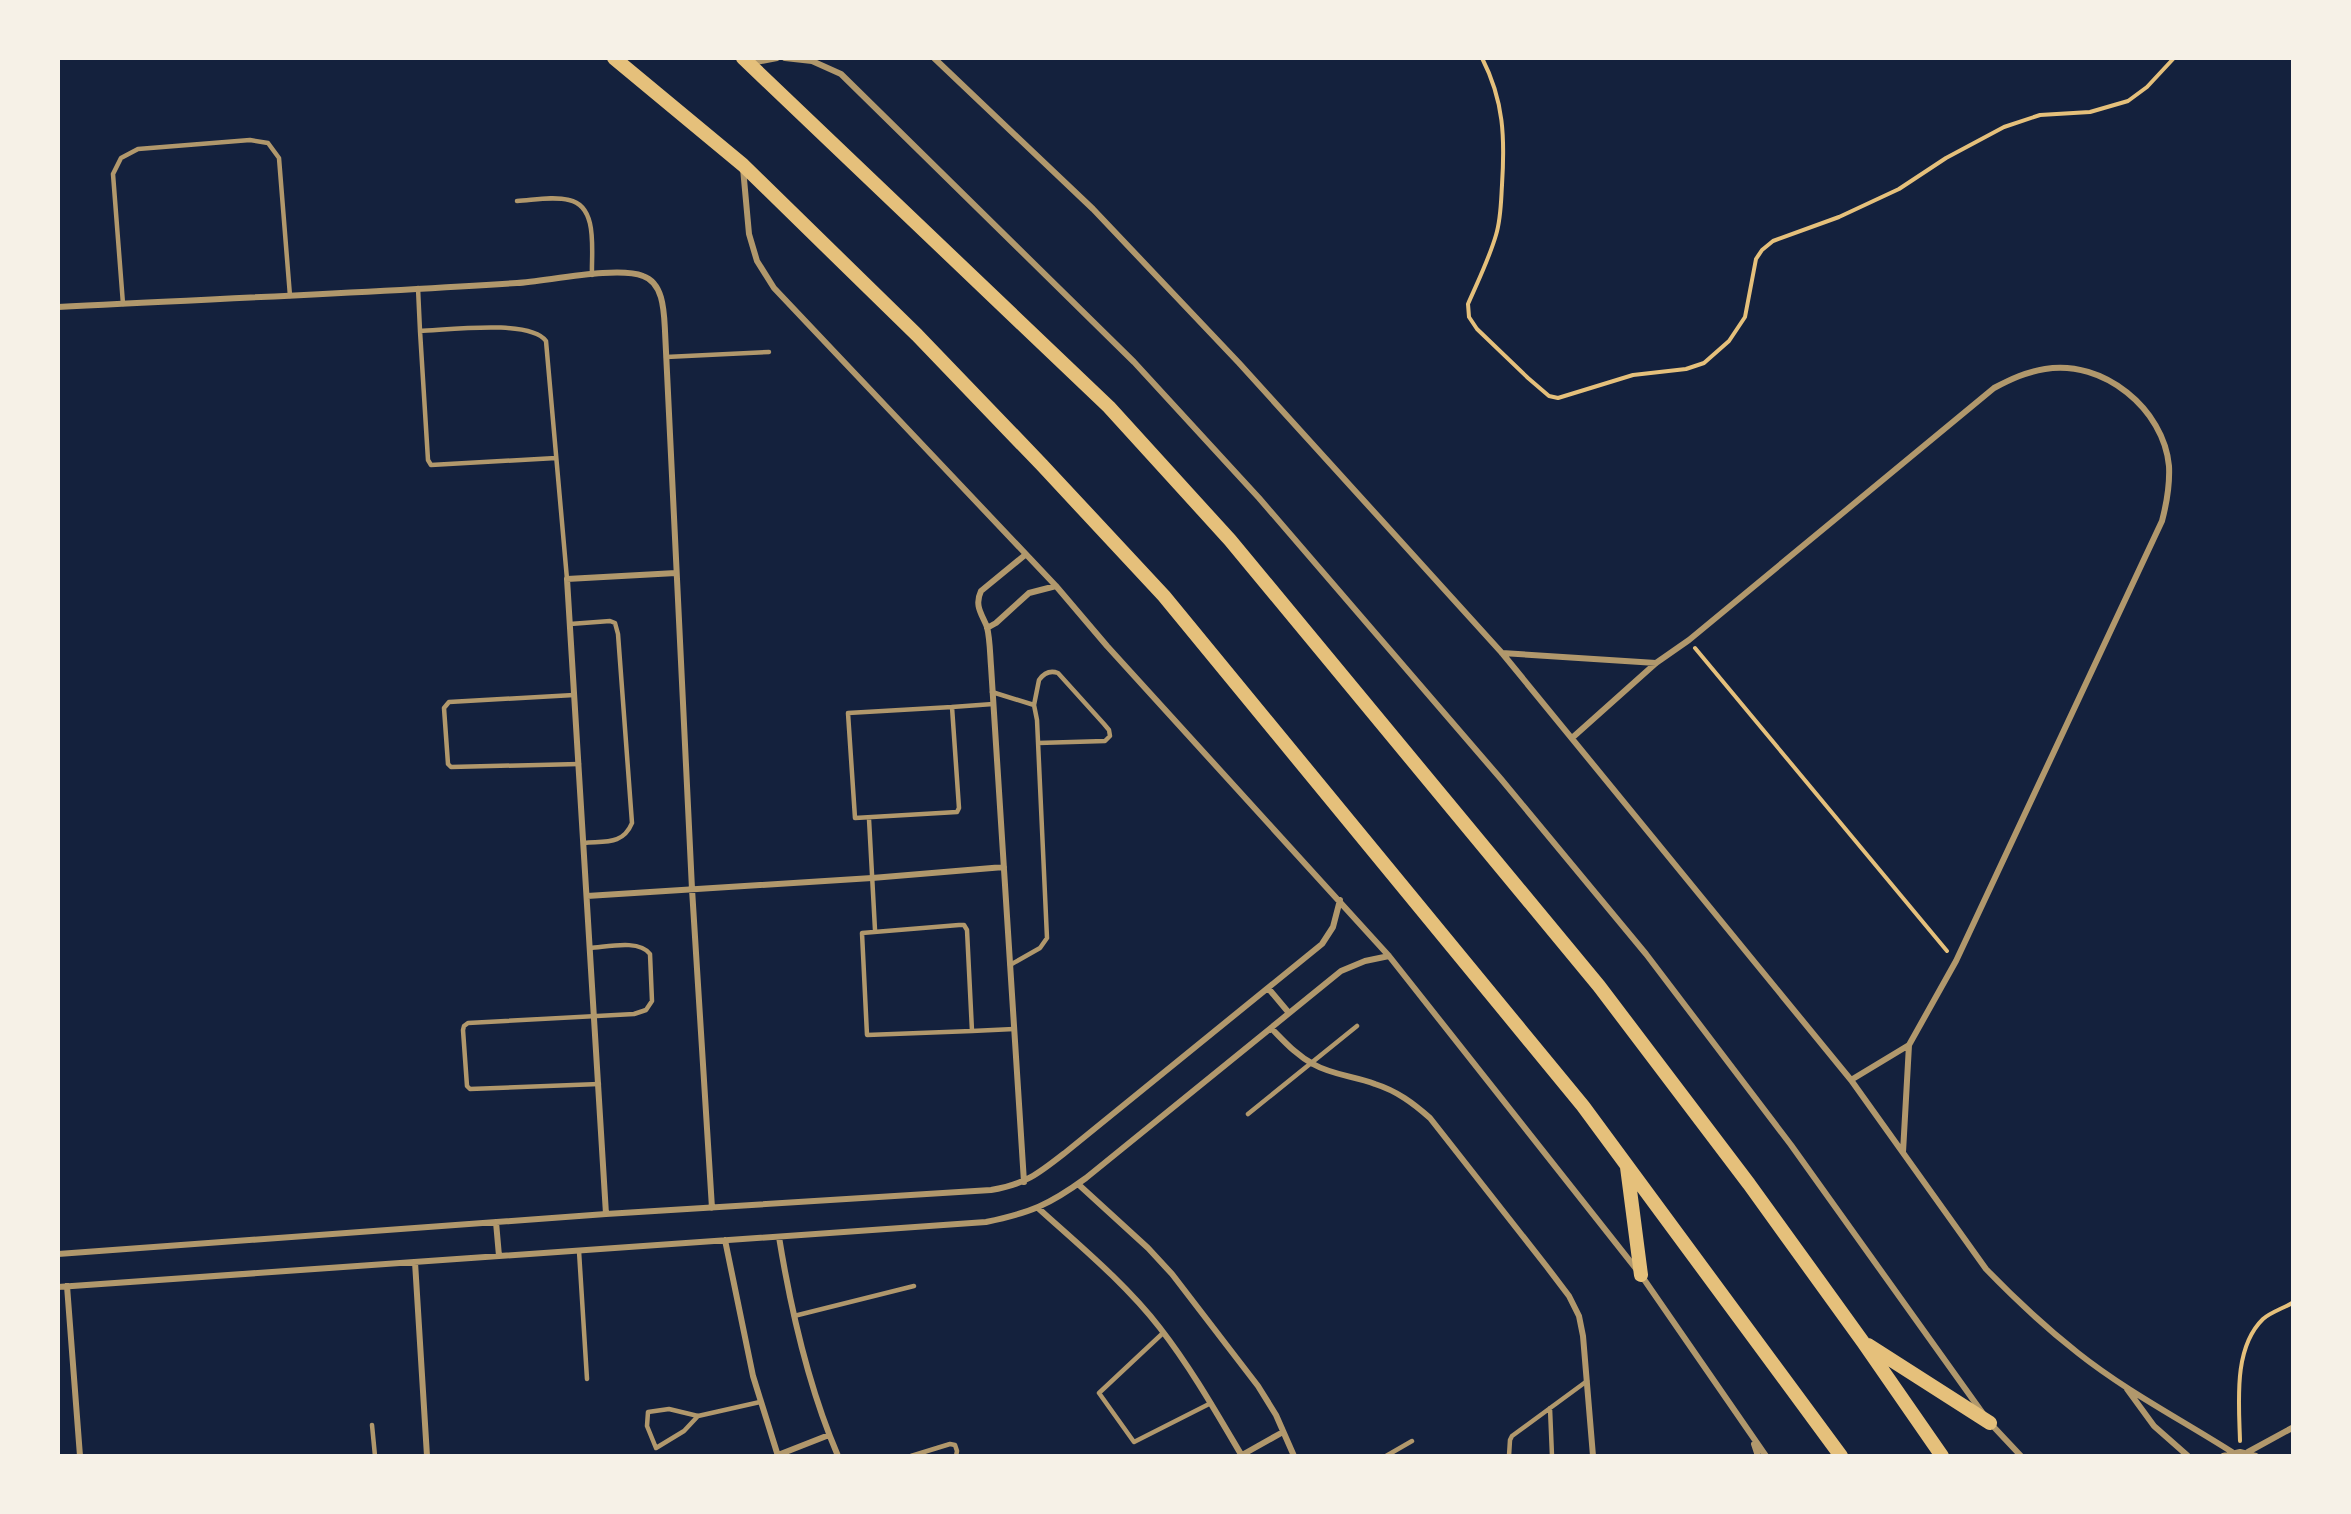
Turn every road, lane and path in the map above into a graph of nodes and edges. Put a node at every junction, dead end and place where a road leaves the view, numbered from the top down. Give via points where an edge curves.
1 (614, 58) edge
2 (777, 58) edge
3 (785, 58) edge
4 (934, 58) edge
5 (1482, 58) edge
6 (2174, 58) edge
7 (746, 61) edge
8 (743, 165) junction
9 (518, 201) dead end
10 (592, 275) junction
11 (418, 288) junction
12 (290, 296) junction
13 (123, 304) junction
14 (58, 307) edge
15 (420, 331) junction
16 (769, 352) dead end
17 (666, 357) junction
18 (556, 458) junction
19 (1024, 555) junction
20 (676, 573) junction
21 (567, 579) junction
22 (1056, 586) junction
23 (570, 624) junction
24 (987, 628) junction
25 (1689, 640) junction
26 (1502, 653) junction
27 (1656, 663) junction
28 (992, 692) junction
29 (574, 695) junction
30 (993, 704) junction
31 (1034, 705) junction
32 (952, 707) junction
33 (1572, 738) junction
34 (1038, 743) junction
35 (579, 764) junction
36 (868, 819) junction
37 (584, 843) junction
38 (1004, 867) junction
39 (872, 878) junction
40 (692, 889) junction
41 (587, 896) junction
42 (1340, 900) junction
43 (875, 930) junction
44 (590, 948) junction
45 (1389, 956) junction
46 (1956, 961) junction
47 (1010, 965) junction
48 (1268, 988) junction
49 (1289, 1012) junction
50 (595, 1017) junction
51 (1357, 1026) dead end
52 (1271, 1028) junction
53 (1014, 1029) junction
54 (972, 1031) junction
55 (1909, 1045) junction
56 (1311, 1063) junction
57 (1851, 1080) junction
58 (599, 1083) junction
59 (1248, 1114) dead end
60 (1903, 1152) junction
61 (1627, 1165) junction
62 (1024, 1182) junction
63 (1078, 1184) junction
64 (712, 1208) junction
65 (1038, 1208) junction
66 (606, 1214) junction
67 (496, 1222) junction
68 (779, 1237) junction
69 (725, 1240) junction
70 (579, 1251) junction
71 (58, 1254) edge
72 (499, 1256) junction
73 (416, 1262) junction
74 (1641, 1275) junction
75 (67, 1286) junction
76 (914, 1286) dead end
77 (58, 1287) edge
78 (2292, 1303) edge
79 (794, 1316) junction
80 (1163, 1333) junction
81 (1863, 1342) junction
82 (587, 1379) dead end
83 (1587, 1381) junction
84 (2123, 1384) junction
85 (760, 1402) junction
86 (1211, 1403) junction
87 (1550, 1408) junction
88 (698, 1416) junction
89 (1990, 1423) junction
90 (372, 1425) dead end
91 (2292, 1428) edge
92 (1283, 1432) junction
93 (829, 1435) junction
94 (1751, 1435) junction
95 (1412, 1441) dead end
96 (2232, 1452) junction
97 (2240, 1452) junction
98 (2248, 1452) junction
99 (80, 1455) edge
100 (375, 1455) edge
101 (427, 1455) edge
102 (778, 1455) edge
103 (838, 1455) edge
104 (911, 1455) edge
105 (956, 1455) edge
106 (1242, 1455) edge
107 (1294, 1455) edge
108 (1386, 1455) edge
109 (1509, 1455) edge
110 (1552, 1455) edge
111 (1593, 1455) edge
112 (1758, 1455) edge
113 (1766, 1455) edge
114 (1841, 1455) edge
115 (1942, 1455) edge
116 (2021, 1455) edge
117 (2188, 1455) edge
118 (2223, 1455) edge
119 (2256, 1455) edge

1 - 8 main road
2 - 7 street
3 - 89 street via 812,62 841,74 1134,362 1259,498 1646,954 1791,1145
4 - 26 street via 1093,209 1239,363
5 - 6 path via 1494,80 1504,143 1497,233 1468,311 1477,329 1549,396 1557,398 1633,375 1704,363 1729,341 1745,317 1756,259 1773,241 1899,189 2004,127 2040,115 2090,112 2128,101
7 - 81 main road via 1109,407 1230,540 1599,986
8 - 19 street via 749,234 757,261 774,288
8 - 61 main road via 917,335 1164,596 1583,1106
9 - 10 lane via 562,199 581,206 590,224
10 - 11 street
10 - 17 street via 631,273 645,276 655,285 663,309
11 - 12 street
11 - 15 lane
12 - 13 street
12 - 13 lane via 279,158 268,143 250,140 138,149 121,158 113,174
13 - 14 street
15 - 18 lane via 505,327 529,329 543,337
15 - 18 lane via 430,465
16 - 17 lane
17 - 20 street
18 - 21 lane
19 - 22 street
19 - 24 street via 981,591 979,612
20 - 21 street
20 - 40 street
21 - 23 street
22 - 24 street via 1029,593
22 - 42 street
23 - 29 street
23 - 37 lane via 615,623 632,823 620,839
24 - 28 street
25 - 27 street
25 - 46 path
25 - 46 street via 1994,388 2019,375 2047,368 2094,374 2127,392 2147,412 2161,437 2169,465 2169,493 2162,521
26 - 27 street
26 - 33 street
27 - 33 street
28 - 30 street
28 - 31 lane
29 - 35 street
29 - 35 lane via 449,702 444,708 448,764
30 - 32 lane
30 - 38 street
31 - 34 lane
31 - 34 lane via 1039,680 1053,671 1110,730 1106,741
32 - 36 lane via 957,812
32 - 36 lane via 848,713 853,813 855,818
33 - 57 street
34 - 47 lane via 1047,938 1040,948
35 - 37 street
36 - 39 lane
37 - 41 street
38 - 39 street
38 - 47 street
39 - 40 street
39 - 43 lane
40 - 41 street
40 - 64 street
41 - 44 street
42 - 45 street
42 - 48 street via 1333,927 1322,944
43 - 54 lane via 964,926
43 - 54 lane via 860,937 867,1035
44 - 50 street
44 - 50 lane via 636,945 650,954 652,1001 646,1010
45 - 49 street via 1341,971
45 - 74 street
46 - 55 street
47 - 53 street
48 - 49 street
48 - 62 street via 1034,1178
49 - 52 street
50 - 58 street
50 - 58 lane via 468,1023 463,1030 470,1089
51 - 56 lane
52 - 56 street
52 - 63 street
53 - 54 lane
53 - 62 street
55 - 57 street
55 - 60 street
56 - 59 lane
56 - 83 street via 1394,1091 1430,1118 1569,1296 1579,1316
57 - 60 street
58 - 66 street
60 - 84 street via 1986,1269 2079,1354
61 - 74 main road
61 - 114 main road
62 - 64 street via 991,1190
63 - 65 street
63 - 92 street via 1172,1274 1258,1386
64 - 66 street
65 - 68 street via 986,1222
65 - 80 street via 1123,1287
66 - 67 street
67 - 71 street
67 - 72 street
68 - 69 street
68 - 79 street
69 - 70 street
69 - 85 street
70 - 72 street
70 - 82 lane
72 - 73 street
73 - 75 street
73 - 101 street
74 - 94 street
75 - 77 street
75 - 99 street
76 - 79 lane
78 - 97 path via 2264,1318 2250,1338 2238,1378
79 - 93 street
80 - 86 street
80 - 86 lane via 1099,1393 1134,1442
81 - 89 main road
81 - 115 main road
83 - 87 lane
83 - 111 street
84 - 96 street
84 - 117 street via 2154,1426
85 - 88 lane
85 - 102 street
86 - 106 street
87 - 109 lane via 1512,1436
87 - 110 lane
88 - 88 lane via 669,1409 648,1412 647,1426 656,1448 684,1431
89 - 116 street
90 - 100 lane
91 - 98 street
92 - 106 street
92 - 107 street
93 - 102 street
93 - 103 street
94 - 112 street
94 - 113 street
95 - 108 lane
96 - 97 street
96 - 118 street
97 - 98 street
98 - 119 street
104 - 105 lane via 953,1444

